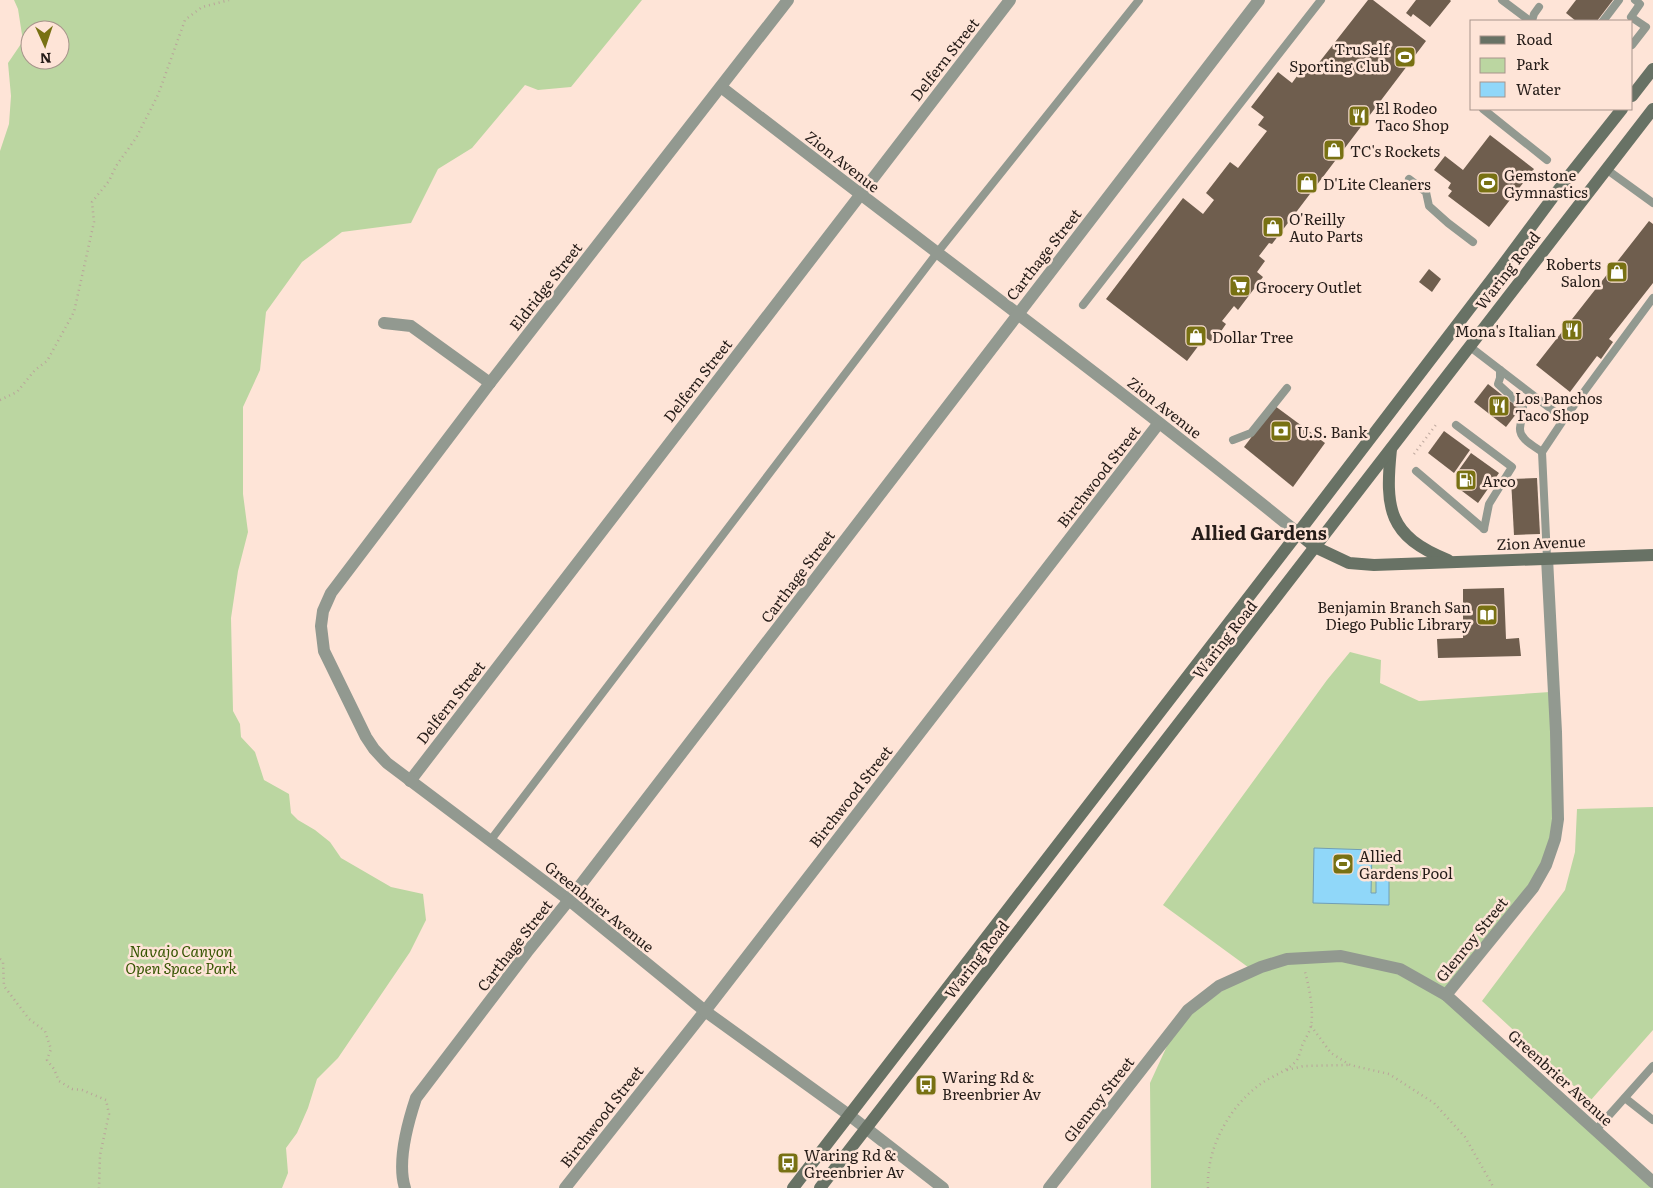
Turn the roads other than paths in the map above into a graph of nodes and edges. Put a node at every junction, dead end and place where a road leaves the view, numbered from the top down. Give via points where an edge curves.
1 (788, 0) edge
2 (1010, 0) edge
3 (1139, 0) edge
4 (1259, 0) edge
5 (1321, 0) edge
6 (1502, 0) edge
7 (1619, 0) edge
8 (1635, 0) edge
9 (1539, 7) dead end
10 (1530, 20) edge
11 (1531, 20) edge
12 (1604, 20) edge
13 (1633, 44) edge
14 (1653, 69) edge
15 (721, 87) junction
16 (1633, 95) edge
17 (1653, 109) edge
18 (1484, 110) edge
19 (1621, 110) edge
20 (1546, 160) dead end
21 (1606, 170) junction
22 (1409, 179) dead end
23 (860, 195) junction
24 (1653, 203) edge
25 (1474, 242) dead end
26 (937, 253) junction
27 (1653, 298) edge
28 (1083, 305) dead end
29 (1018, 314) junction
30 (384, 324) dead end
31 (1469, 346) junction
32 (1500, 370) junction
33 (490, 383) junction
34 (1288, 388) dead end
35 (1564, 419) junction
36 (1159, 423) junction
37 (1456, 425) dead end
38 (1233, 440) dead end
39 (1391, 450) junction
40 (1542, 452) junction
41 (1416, 471) dead end
42 (1298, 533) junction
43 (1315, 547) junction
44 (1653, 555) edge
45 (1547, 558) junction
46 (1452, 562) junction
47 (331, 593) joint
48 (410, 781) junction
49 (490, 841) junction
50 (569, 900) junction
51 (1446, 995) junction
52 (705, 1012) junction
53 (1653, 1066) edge
54 (1625, 1098) junction
55 (849, 1115) junction
56 (1653, 1120) edge
57 (866, 1128) junction
58 (1596, 1130) junction
59 (1653, 1182) edge
60 (405, 1188) edge
61 (565, 1188) edge
62 (793, 1188) edge
63 (820, 1188) edge
64 (943, 1188) edge
65 (1049, 1188) edge

1 - 15 street, Eldridge Street
2 - 23 street, Delfern Street
3 - 26 lane
4 - 29 street, Carthage Street
5 - 28 lane
6 - 10 lane
7 - 12 lane
8 - 13 lane via 1640,4 1631,17 1646,27
9 - 11 lane
14 - 16 main road
15 - 23 street, Zion Avenue
15 - 33 street, Eldridge Street
17 - 21 main road, Waring Road
18 - 20 lane
19 - 42 main road, Waring Road
21 - 24 lane
21 - 31 main road, Waring Road
22 - 25 lane via 1426,192 1429,206
23 - 26 street, Zion Avenue
23 - 48 street, Delfern Street
26 - 29 street, Zion Avenue
26 - 49 lane
27 - 35 lane
29 - 36 street, Zion Avenue
29 - 50 street, Carthage Street
30 - 33 street via 411,326
31 - 32 lane
31 - 39 main road, Waring Road
32 - 35 lane
32 - 40 lane via 1498,384 1523,407 1522,438
33 - 47 street, Eldridge Street
34 - 38 lane via 1251,433
35 - 40 lane
36 - 42 street, Zion Avenue
36 - 52 street, Birchwood Street
37 - 41 lane via 1512,467 1489,504 1484,529
39 - 43 main road, Waring Road
39 - 46 main road via 1389,489 1392,511 1400,528 1423,550
40 - 45 lane
42 - 43 main road, Zion Avenue
42 - 55 main road, Waring Road
43 - 46 main road, Zion Avenue via 1357,564
43 - 57 main road, Waring Road
44 - 45 main road, Zion Avenue
45 - 46 main road, Zion Avenue
45 - 51 street, Glenroy Street via 1556,732 1558,819 1555,839 1533,888
47 - 48 street, Greenbrier Avenue via 321,626 324,652 366,737 387,763
48 - 49 street, Greenbrier Avenue
49 - 50 street, Greenbrier Avenue
50 - 52 street, Greenbrier Avenue
50 - 60 street, Carthage Street via 416,1098 402,1159
51 - 58 street, Greenbrier Avenue
51 - 65 street, Glenroy Street via 1400,969 1341,956 1288,959 1252,970 1219,986 1188,1010
52 - 55 street, Greenbrier Avenue
52 - 61 street, Birchwood Street
53 - 54 lane
54 - 56 lane
54 - 58 lane
55 - 57 street, Greenbrier Avenue
55 - 62 main road, Waring Road
57 - 63 main road, Waring Road
57 - 64 street, Greenbrier Avenue
58 - 59 street, Greenbrier Avenue

